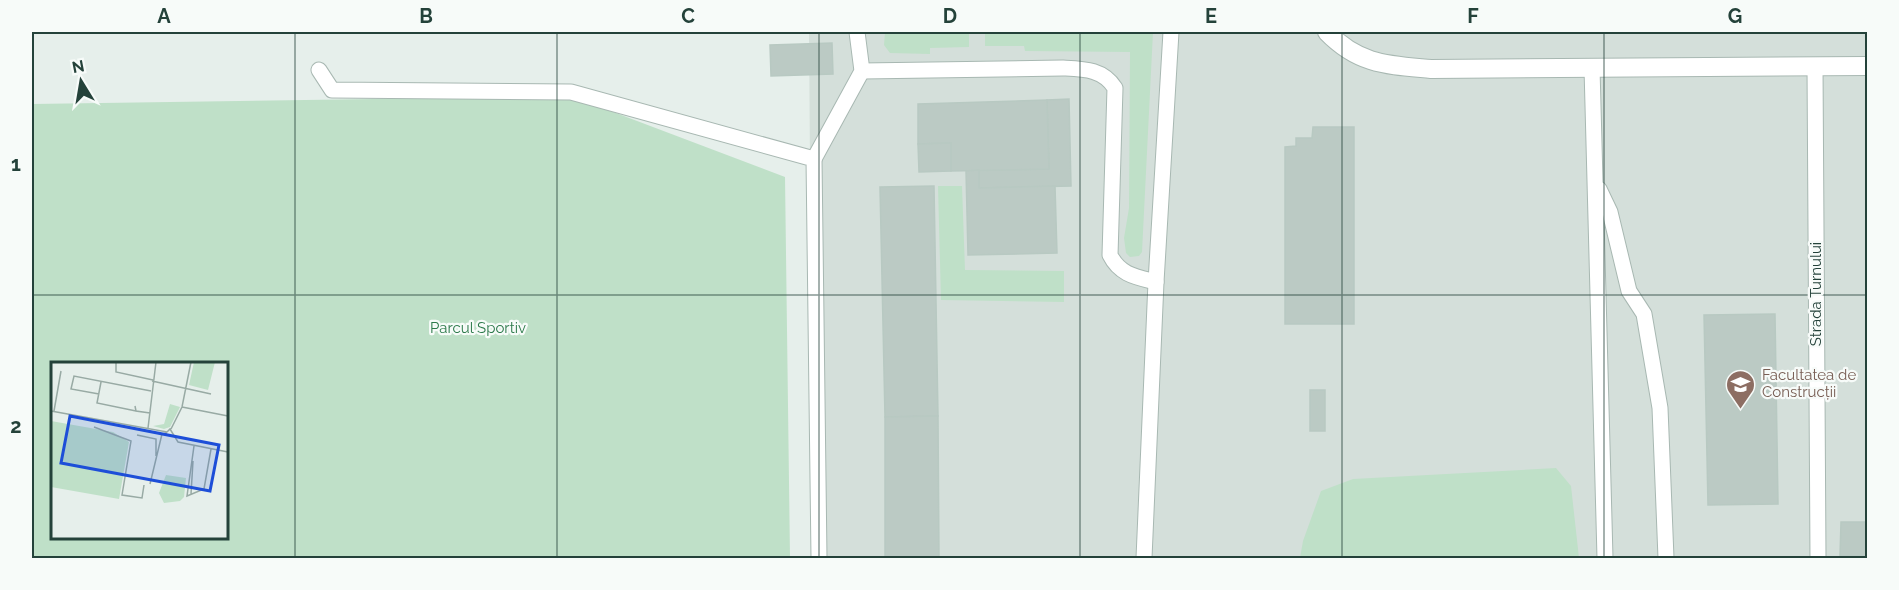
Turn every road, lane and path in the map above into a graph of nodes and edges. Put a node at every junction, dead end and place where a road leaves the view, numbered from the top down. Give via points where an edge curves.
1 (857, 32) edge
2 (1171, 32) edge
3 (1327, 32) edge
4 (1815, 66) junction
5 (1868, 66) edge
6 (1592, 68) junction
7 (319, 70) dead end
8 (862, 71) junction
9 (814, 159) junction
10 (1596, 180) junction
11 (1156, 282) junction
12 (819, 558) edge
13 (1144, 558) edge
14 (1605, 558) edge
15 (1666, 558) edge
16 (1818, 558) edge

1 - 8 lane
2 - 11 lane
3 - 6 street via 1359,57 1385,65 1431,69
4 - 5 street
4 - 6 street
4 - 16 lane, Strada Turnului
6 - 10 lane
7 - 9 lane via 332,90 571,92
8 - 9 lane
8 - 11 lane via 1063,68 1085,69 1108,78 1115,88 1110,255 1116,267 1130,276
9 - 12 lane
10 - 14 lane
10 - 15 lane via 1610,212 1629,291 1644,314 1660,408
11 - 13 lane

